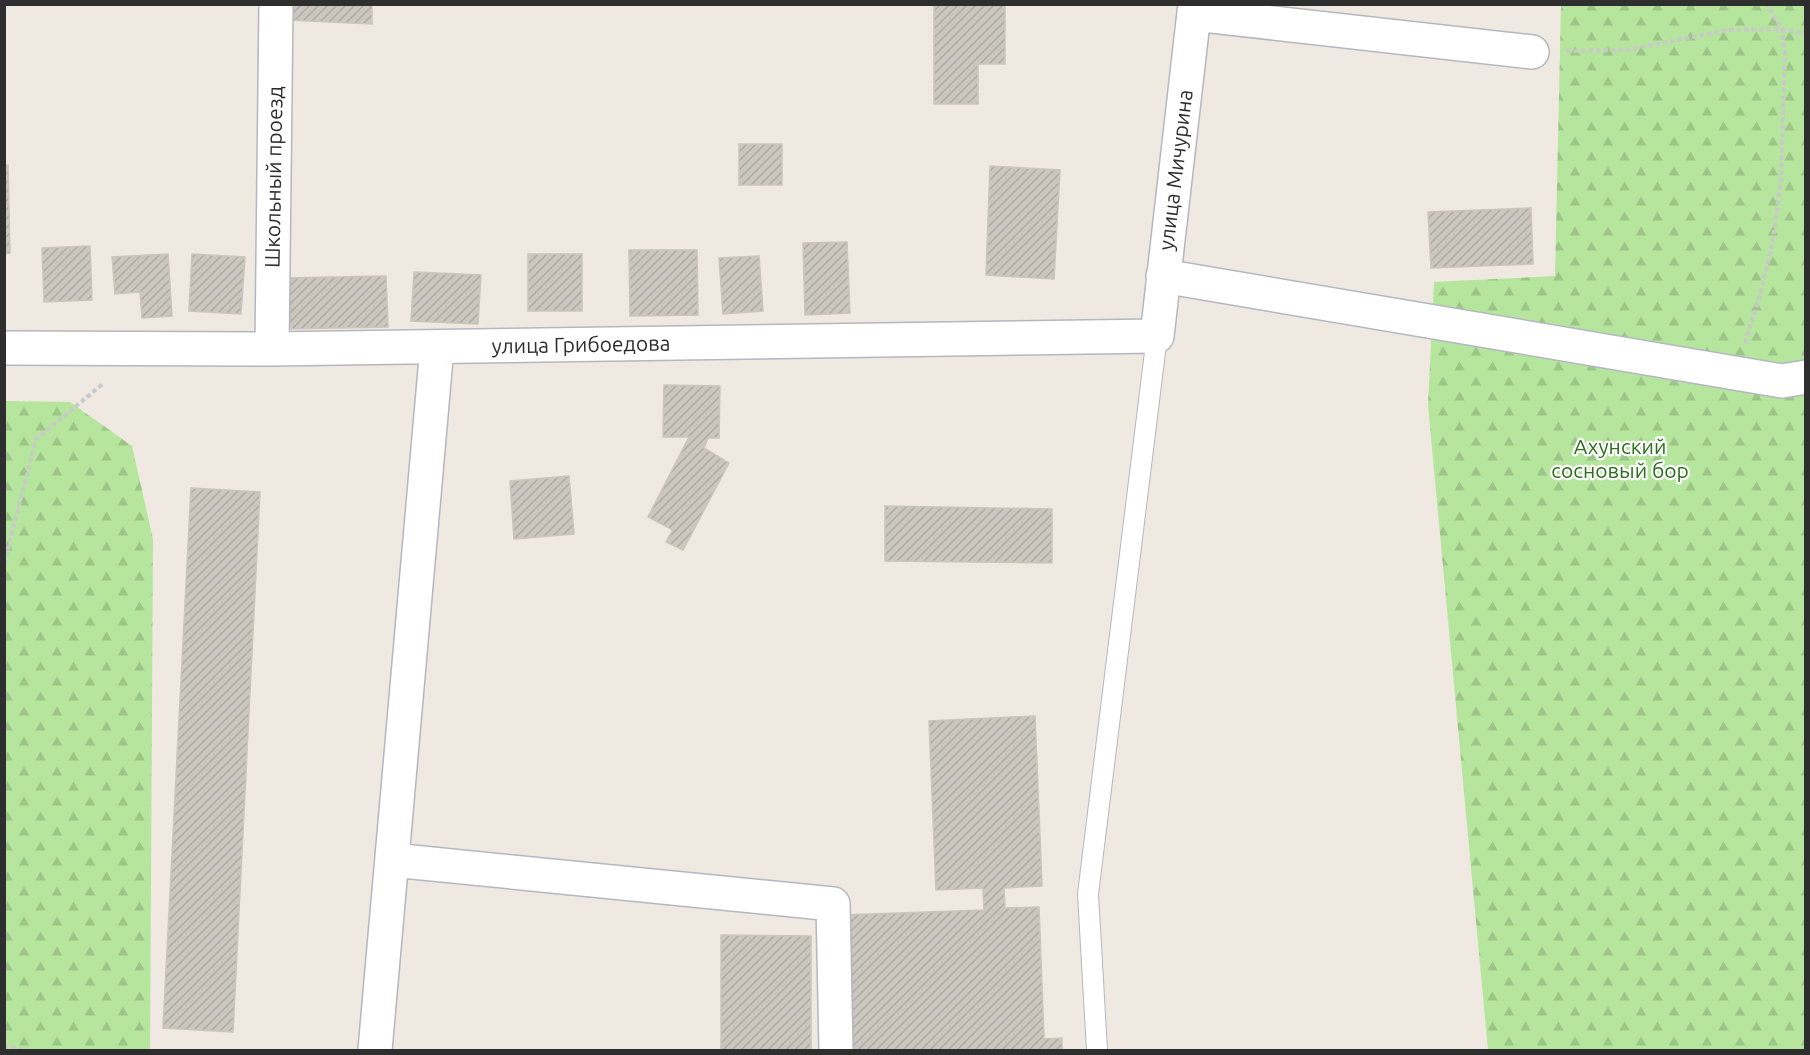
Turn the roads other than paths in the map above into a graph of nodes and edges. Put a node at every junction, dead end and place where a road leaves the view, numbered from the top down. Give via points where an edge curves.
1 (276, 4) edge
2 (1194, 9) edge
3 (1532, 52) road end
4 (1163, 276) junction
5 (1157, 336) junction
6 (437, 347) junction
7 (4, 348) edge
8 (272, 349) junction
9 (1806, 377) edge
10 (392, 860) junction
11 (375, 1050) edge
12 (836, 1050) edge
13 (1096, 1050) edge

1 - 8 street, Школьный проезд
2 - 3 street
2 - 4 street, улица Мичурина
4 - 5 street, улица Мичурина
4 - 9 street via 1782,381
5 - 6 street, улица Грибоедова
5 - 13 lane via 1088,894
6 - 8 street, улица Грибоедова
6 - 10 street
7 - 8 street, улица Грибоедова
10 - 11 street
10 - 12 street via 833,904

